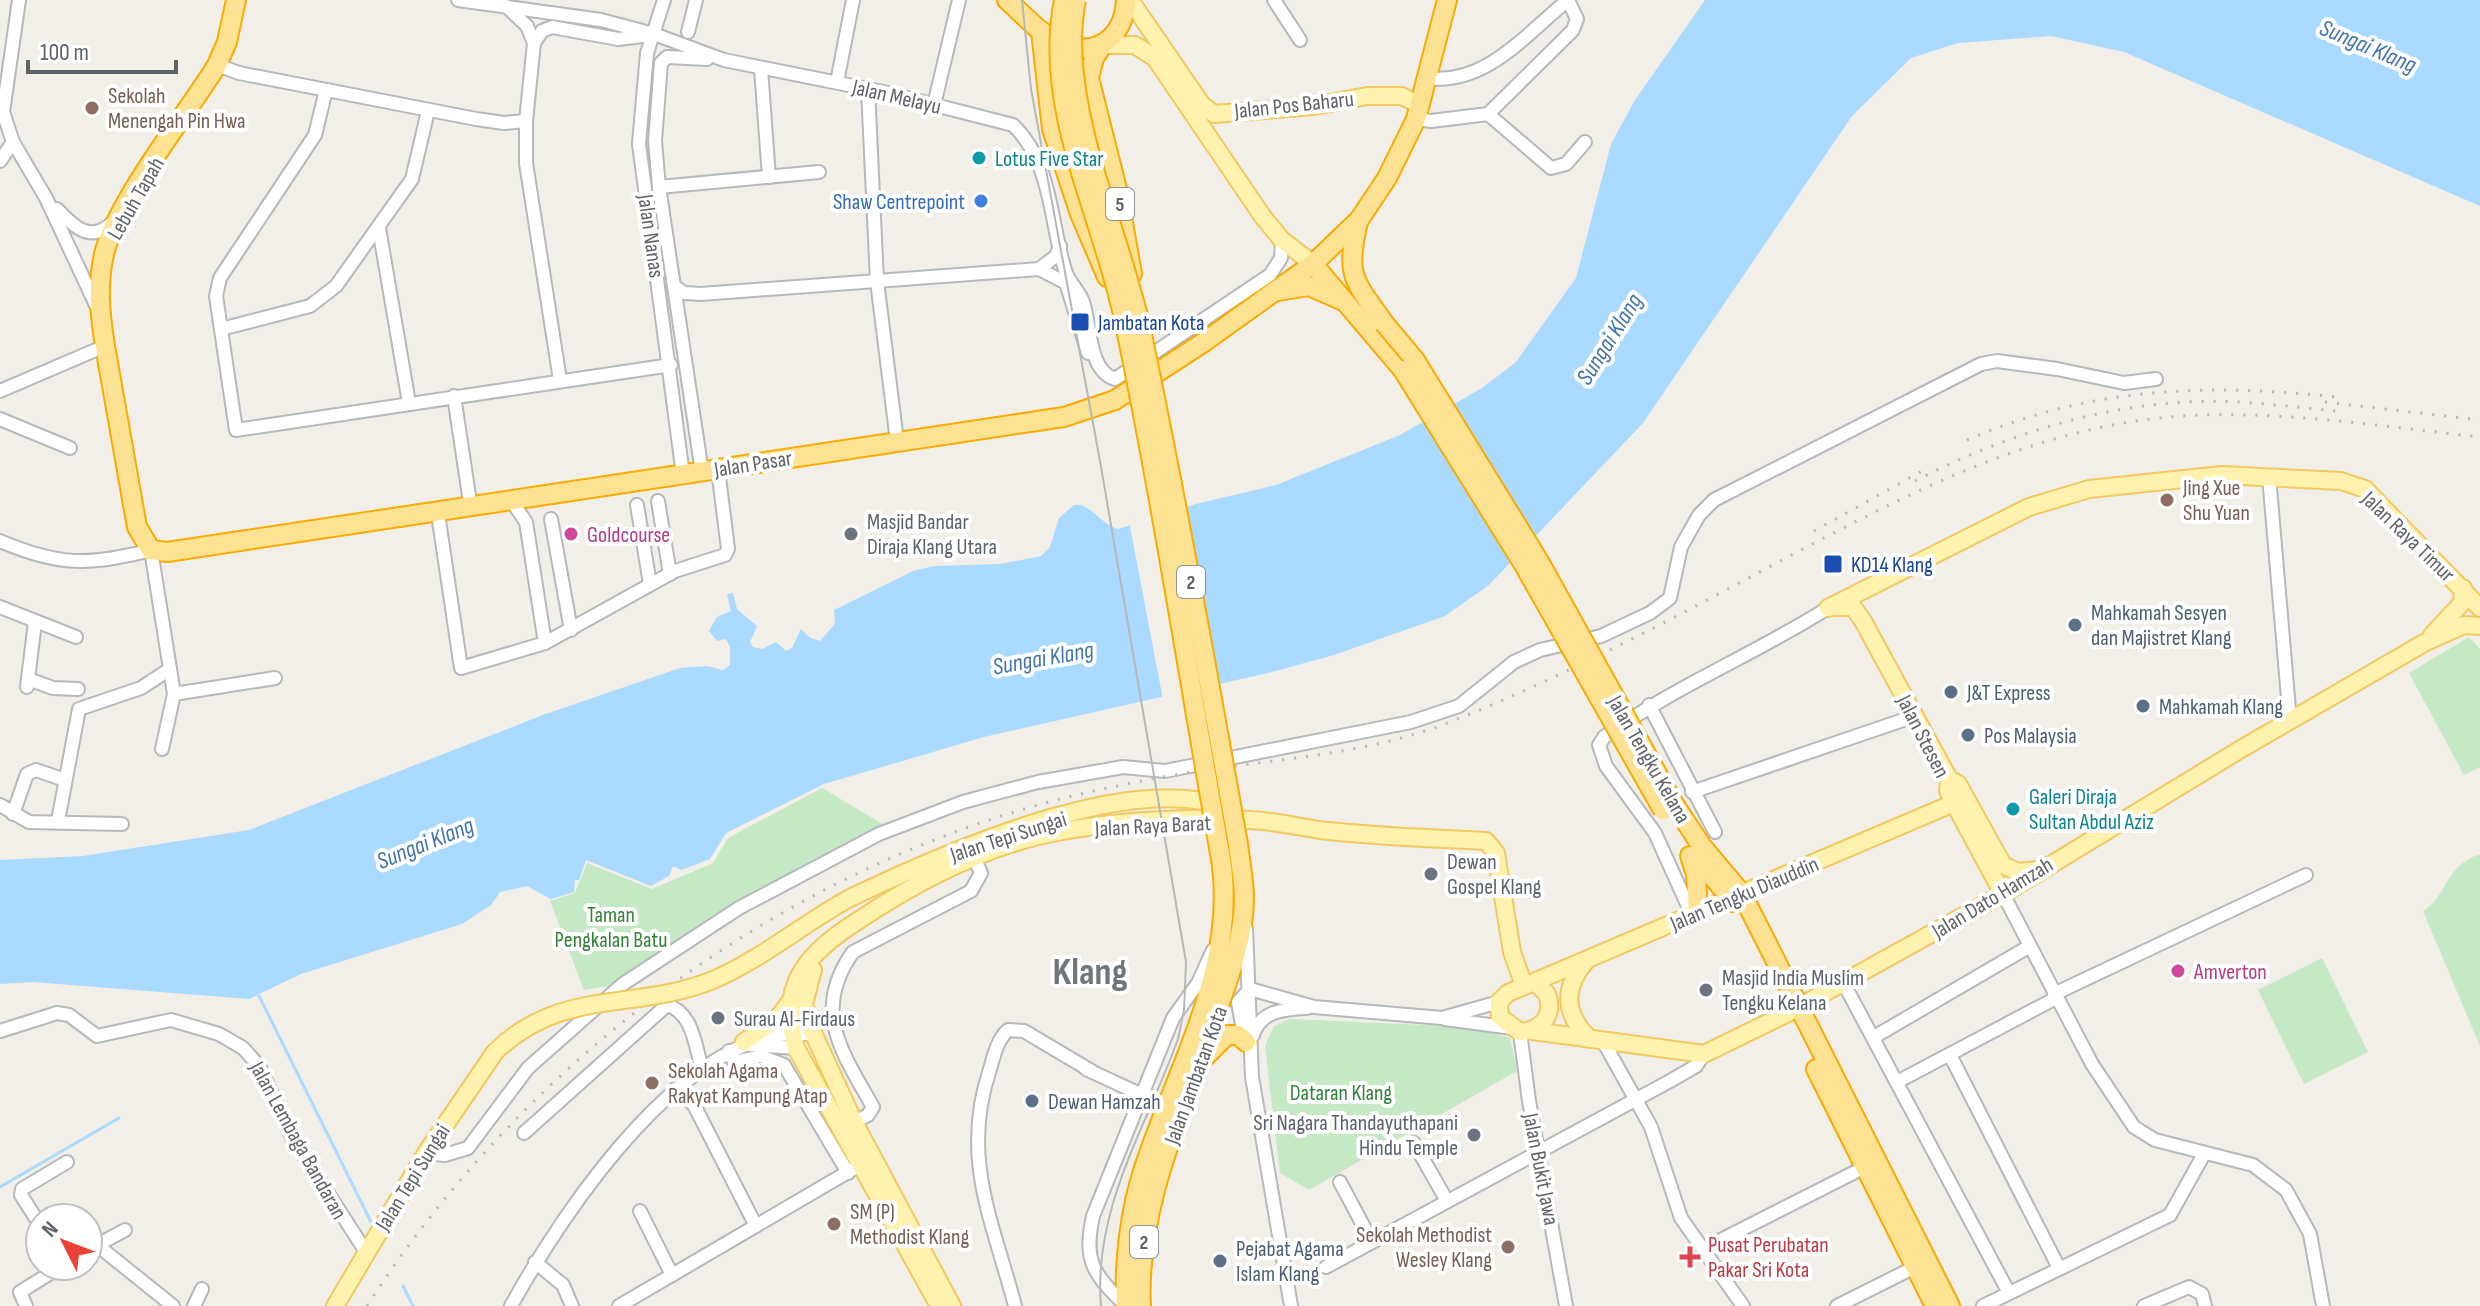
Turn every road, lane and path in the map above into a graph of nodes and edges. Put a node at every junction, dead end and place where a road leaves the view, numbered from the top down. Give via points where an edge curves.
1 (19, 0) edge
2 (236, 0) edge
3 (458, 0) edge
4 (664, 0) edge
5 (696, 0) edge
6 (853, 0) edge
7 (959, 0) edge
8 (1007, 0) edge
9 (1064, 0) edge
10 (1076, 0) edge
11 (1128, 0) edge
12 (1274, 0) edge
13 (1447, 0) edge
14 (1568, 0) edge
15 (506, 6) junction
16 (1041, 31) junction
17 (688, 32) dead end
18 (654, 34) junction
19 (1300, 40) dead end
20 (534, 43) junction
21 (1103, 45) junction
22 (724, 60) junction
23 (217, 65) junction
24 (761, 69) junction
25 (1427, 78) junction
26 (837, 82) junction
27 (868, 89) junction
28 (326, 90) junction
29 (934, 105) junction
30 (428, 111) junction
31 (1418, 112) junction
32 (1214, 114) junction
33 (1488, 114) junction
34 (526, 121) junction
35 (1206, 134) junction
36 (13, 142) junction
37 (1585, 142) dead end
38 (0, 161) edge
39 (819, 172) dead end
40 (769, 177) junction
41 (659, 187) junction
42 (46, 198) junction
43 (119, 218) junction
44 (1359, 220) junction
45 (379, 228) junction
46 (1282, 240) junction
47 (1060, 246) junction
48 (1313, 264) junction
49 (1039, 269) junction
50 (877, 281) junction
51 (674, 286) junction
52 (1270, 293) junction
53 (1356, 312) junction
54 (100, 316) junction
55 (1132, 321) junction
56 (1379, 327) junction
57 (221, 329) junction
58 (105, 346) junction
59 (671, 365) junction
60 (2156, 379) dead end
61 (560, 380) junction
62 (1129, 390) junction
63 (0, 391) edge
64 (454, 396) junction
65 (409, 403) junction
66 (0, 419) edge
67 (897, 441) junction
68 (70, 448) dead end
69 (710, 470) junction
70 (683, 475) junction
71 (2269, 476) junction
72 (658, 501) dead end
73 (513, 503) junction
74 (637, 505) dead end
75 (471, 509) junction
76 (438, 516) junction
77 (551, 519) dead end
78 (0, 541) edge
79 (151, 550) junction
80 (670, 574) junction
81 (650, 584) junction
82 (1871, 584) junction
83 (2463, 588) junction
84 (0, 607) edge
85 (1828, 608) junction
86 (2480, 608) edge
87 (1863, 621) junction
88 (35, 622) junction
89 (2480, 626) edge
90 (571, 630) junction
91 (76, 637) dead end
92 (545, 643) junction
93 (2424, 643) junction
94 (170, 669) junction
95 (275, 678) dead end
96 (78, 689) dead end
97 (174, 694) junction
98 (1649, 705) junction
99 (1915, 716) junction
100 (2290, 721) junction
101 (162, 749) dead end
102 (1949, 779) junction
103 (65, 780) junction
104 (1692, 792) junction
105 (1173, 796) junction
106 (1954, 803) junction
107 (0, 805) edge
108 (1668, 807) junction
109 (13, 814) junction
110 (58, 821) junction
111 (1262, 821) junction
112 (1176, 822) junction
113 (122, 824) dead end
114 (1715, 832) dead end
115 (1486, 841) joint
116 (1687, 846) junction
117 (975, 859) junction
118 (2038, 870) junction
119 (2306, 875) dead end
120 (2003, 894) junction
121 (1737, 896) junction
122 (1244, 898) junction
123 (1695, 914) junction
124 (1507, 926) junction
125 (843, 930) junction
126 (1222, 931) junction
127 (2030, 946) junction
128 (1587, 960) junction
129 (1248, 970) junction
130 (1843, 982) junction
131 (1530, 984) junction
132 (1250, 989) junction
133 (1269, 993) junction
134 (2055, 996) junction
135 (1504, 998) junction
136 (792, 999) junction
137 (1314, 1007) junction
138 (1793, 1010) junction
139 (1442, 1018) junction
140 (0, 1031) edge
141 (1522, 1031) junction
142 (814, 1035) junction
143 (1874, 1037) junction
144 (793, 1040) junction
145 (1597, 1040) junction
146 (1248, 1044) junction
147 (737, 1047) junction
148 (1704, 1054) junction
149 (1950, 1055) junction
150 (826, 1057) junction
151 (702, 1069) junction
152 (1150, 1073) junction
153 (1897, 1082) junction
154 (1125, 1088) junction
155 (675, 1089) junction
156 (1142, 1095) junction
157 (1637, 1098) junction
158 (826, 1101) junction
159 (1179, 1118) junction
160 (854, 1122) junction
161 (524, 1133) dead end
162 (1414, 1143) dead end
163 (1539, 1152) junction
164 (426, 1153) junction
165 (2204, 1154) junction
166 (868, 1161) junction
167 (67, 1162) dead end
168 (1865, 1167) junction
169 (848, 1173) junction
170 (1340, 1182) dead end
171 (1447, 1201) junction
172 (25, 1202) edge
173 (640, 1211) dead end
174 (756, 1226) junction
175 (125, 1230) dead end
176 (104, 1241) edge
177 (1372, 1242) junction
178 (369, 1246) junction
179 (1705, 1248) junction
180 (104, 1256) edge
181 (535, 1262) junction
182 (1326, 1267) dead end
183 (1915, 1267) junction
184 (2059, 1268) junction
185 (672, 1275) junction
186 (36, 1282) edge
187 (202, 1289) dead end
188 (2009, 1293) junction
189 (26, 1306) edge
190 (173, 1306) edge
191 (194, 1306) edge
192 (335, 1306) edge
193 (511, 1306) edge
194 (572, 1306) edge
195 (619, 1306) edge
196 (939, 1306) edge
197 (952, 1306) edge
198 (1015, 1306) edge
199 (1126, 1306) edge
200 (1141, 1306) edge
201 (1291, 1306) edge
202 (1566, 1306) edge
203 (1743, 1306) edge
204 (1837, 1306) edge
205 (1935, 1306) edge
206 (1950, 1306) edge
207 (1983, 1306) edge
208 (2144, 1306) edge
209 (2205, 1306) edge
210 (2323, 1306) edge

1 - 36 street via 3,112
2 - 23 highway, Lebuh Tapah
3 - 15 street, Jalan Melayu
4 - 18 street, Jalan Nanas
5 - 17 street
6 - 26 street
7 - 29 street
8 - 16 highway
9 - 55 highway, 2, bridge via 1061,82 1082,171
10 - 55 highway, 2, bridge via 1075,84
11 - 21 highway, 5 via 1121,26
11 - 32 main road, Jalan Pos Baharu via 1202,105
12 - 19 street
13 - 25 highway
14 - 25 street via 1491,65 1463,78
14 - 33 street via 1577,19 1573,30
15 - 18 street, Jalan Melayu
15 - 20 street via 527,26
16 - 21 highway via 1076,48
16 - 55 highway, 5, bridge via 1052,129 1080,214
18 - 20 street via 618,39 552,27
18 - 22 street, Jalan Melayu
18 - 59 street, Jalan Nanas via 644,72 639,144
20 - 34 street
21 - 35 main road, Jalan Pos Baharu via 1135,45 1148,52
21 - 55 highway, 5, bridge via 1090,69 1091,89 1120,204
22 - 24 street, Jalan Melayu
22 - 41 street, Jalan Nanas via 674,56 661,63 655,141
23 - 28 street
23 - 43 highway, Lebuh Tapah
24 - 26 street, Jalan Melayu
24 - 40 street
25 - 31 highway
26 - 27 street, Jalan Melayu
27 - 29 street, Jalan Melayu
27 - 50 street
28 - 30 street
28 - 57 street via 315,135 220,278 216,296
29 - 47 street, Jalan Melayu via 992,117 1023,134 1044,176
30 - 34 street via 504,123
30 - 45 street via 412,179
31 - 32 main road, Jalan Pos Baharu via 1402,96 1367,96
31 - 33 street via 1431,121
31 - 44 highway via 1387,178
32 - 35 main road
33 - 37 street via 1551,168 1566,164
34 - 61 street via 530,195
35 - 46 main road, Jalan Pos Baharu
36 - 38 street
36 - 42 street
39 - 40 street
40 - 41 street
41 - 51 street, Jalan Nanas
42 - 43 street via 81,232 101,232
42 - 54 street
43 - 54 highway, Lebuh Tapah via 104,255
44 - 48 highway, Jalan Pasar
44 - 56 highway, Jalan Tengku Kelana via 1350,267
45 - 57 street via 321,299
45 - 65 street
46 - 47 street, Jalan Melayu via 1281,258 1270,275 1115,379 1098,364 1084,304 1065,273
46 - 48 main road, Jalan Pos Baharu
47 - 49 street
48 - 52 highway, Jalan Pasar
48 - 53 highway, Jalan Tengku Kelana
49 - 50 street
49 - 62 street via 1066,283 1098,374
50 - 51 street via 701,294
50 - 67 street
51 - 69 street, Jalan Nanas
52 - 53 highway via 1309,286
52 - 62 highway, Jalan Pasar
53 - 56 highway, Jalan Tengku Kelana
54 - 58 highway, Lebuh Tapah
55 - 122 highway, Jalan Jambatan Kota / 2, bridge via 1238,844
55 - 126 highway, Jalan Jambatan Kota / 2, bridge via 1219,848 1226,901
56 - 108 highway, Jalan Tengku Kelana, bridge
57 - 65 street via 236,430
58 - 63 street
58 - 79 highway, Lebuh Tapah via 137,527
59 - 61 street
59 - 70 street, Jalan Nanas
60 - 164 street via 2124,383 2035,366 1981,364 1714,500 1681,547 1670,598 1601,636 1540,650 1514,662 1459,706 1411,722 1165,771 1123,767 1038,782 963,802 879,834 748,903 635,976 528,1068 468,1148 445,1155
61 - 64 street
62 - 67 highway, Jalan Pasar via 1064,417
64 - 65 street
64 - 75 street
66 - 68 street
67 - 69 highway, Jalan Pasar
69 - 70 highway, Jalan Pasar
69 - 80 street, Jalan Nanas via 728,549 719,559
70 - 73 highway, Jalan Pasar
71 - 82 main road, Jalan Raya Timur via 2141,481 2052,499
71 - 83 main road, Jalan Raya Timur via 2341,481 2365,489
71 - 100 street
72 - 80 street
73 - 75 highway, Jalan Pasar
73 - 92 street via 526,522
74 - 81 street
75 - 76 highway, Jalan Pasar
76 - 79 highway, Jalan Pasar
76 - 92 street via 461,668
77 - 90 street
78 - 79 street via 30,554 80,564
79 - 94 street
80 - 81 street
81 - 90 street
82 - 85 main road, Jalan Raya Timur
82 - 87 main road via 1860,598
83 - 86 main road, Jalan Raya Timur
83 - 93 main road via 2462,603
84 - 88 street
85 - 87 main road via 1847,605
85 - 98 street
87 - 99 main road, Jalan Stesen
88 - 91 street
88 - 96 street via 28,683
89 - 93 main road via 2464,625
90 - 92 street
93 - 100 main road, Jalan Dato Hamzah
94 - 97 street
94 - 103 street via 141,688 79,709
95 - 97 street
97 - 101 street
98 - 104 street
98 - 123 street via 1599,745 1606,766 1655,833
99 - 102 main road, Jalan Stesen
99 - 104 street
100 - 118 main road, Jalan Dato Hamzah
102 - 106 main road, Jalan Stesen
102 - 118 main road via 1958,784 2003,865 2018,872
103 - 109 street via 36,770 27,774
103 - 110 street
104 - 114 street
105 - 111 main road, Jalan Tepi Sungai via 1211,802
105 - 112 main road
105 - 164 main road, Jalan Tepi Sungai, bridge via 1110,806 1004,834 850,898 741,967 709,981 554,1012 525,1026 495,1052
106 - 120 main road, Jalan Stesen
106 - 121 main road, Jalan Tengku Diauddin
107 - 109 street
108 - 116 highway, Jalan Tengku Kelana
108 - 121 highway, Jalan Tengku Kelana
109 - 110 street via 29,822
110 - 113 street
111 - 112 main road, Jalan Raya Barat
111 - 115 main road, Jalan Raya Barat via 1329,831
112 - 117 main road, Jalan Raya Barat via 1063,831
115 - 124 main road, Jalan Bukit Jawa via 1496,853
116 - 121 highway, Jalan Tengku Kelana
116 - 123 highway via 1696,874
117 - 125 main road, Jalan Raya Barat via 894,898
117 - 160 street via 981,873 971,891 853,952 842,968 832,991 831,1019 873,1107
118 - 120 main road, Jalan Dato Hamzah
119 - 134 street
120 - 127 street
120 - 130 main road, Jalan Dato Hamzah
121 - 123 main road, Jalan Tengku Diauddin
121 - 138 highway, Jalan Tengku Kelana
122 - 129 street
122 - 159 highway, Jalan Jambatan Kota / 2 via 1226,987
123 - 128 main road, Jalan Tengku Diauddin
124 - 131 main road, Jalan Bukit Jawa
124 - 135 main road, Jalan Bukit Jawa
125 - 136 main road, Jalan Raya Barat via 814,951
125 - 142 main road, Jalan Raya Barat via 807,982 804,1004
126 - 152 street via 1198,983 1173,1018
126 - 199 highway, Jalan Jambatan Kota / 2 via 1210,989 1144,1169 1127,1256
127 - 134 street
127 - 143 street
128 - 131 main road, Jalan Tengku Diauddin
128 - 145 main road via 1576,972 1568,1006 1579,1028
129 - 132 street
129 - 133 street
130 - 138 main road, Jalan Dato Hamzah
130 - 143 street
131 - 135 main road
131 - 141 main road, Jalan Bukit Jawa via 1547,994 1550,1003 1547,1018
132 - 133 street
132 - 146 street via 1238,1002
133 - 137 street
134 - 149 street
134 - 165 street via 2134,1127 2155,1140
135 - 139 street
135 - 141 main road, Jalan Bukit Jawa via 1500,1017
136 - 144 main road, Jalan Raya Barat
136 - 147 main road via 778,1018
137 - 139 street
137 - 146 street via 1277,1010 1256,1025
138 - 148 main road, Jalan Dato Hamzah
138 - 168 highway, Jalan Tengku Kelana
138 - 206 highway, Jalan Tengku Kelana
139 - 141 street
140 - 178 street, Jalan Lembaga Bandaran via 57,1013 69,1015 97,1036 171,1020 219,1034 243,1048 259,1066 293,1139
141 - 145 main road
141 - 163 street, Jalan Bukit Jawa
142 - 144 street
142 - 150 main road, Jalan Raya Barat
143 - 153 street
144 - 147 street
144 - 158 main road, Jalan Raya Barat
145 - 148 main road
145 - 157 street
146 - 159 highway via 1238,1035 1227,1035 1207,1052
146 - 201 street via 1247,1067
147 - 151 street
147 - 169 street via 734,1062 761,1056 784,1065
148 - 157 street via 1696,1066
149 - 153 street
149 - 184 street
150 - 158 main road via 810,1043 804,1050
150 - 160 main road, Jalan Raya Barat
151 - 155 street
151 - 161 street via 690,1027 679,1009 667,1005
152 - 154 street
152 - 156 street
153 - 188 street
154 - 156 street
154 - 198 street via 1024,1031 1010,1029 999,1041 980,1100 979,1183
155 - 174 street via 694,1105
155 - 181 street via 608,1163
156 - 199 street via 1089,1236 1097,1277
157 - 163 street
157 - 179 street via 1681,1218
158 - 166 main road, Jalan Raya Barat
159 - 200 highway, Jalan Jambatan Kota / 2 via 1145,1236
160 - 166 main road, Jalan Raya Barat
162 - 171 street
163 - 171 street
163 - 202 street, Jalan Bukit Jawa
164 - 178 main road, Jalan Tepi Sungai
165 - 184 street via 2170,1215
165 - 210 street via 2253,1165 2286,1190 2310,1234
166 - 169 street
166 - 196 main road, Jalan Raya Barat
166 - 197 main road, Jalan Raya Barat
167 - 172 street via 22,1189
168 - 179 street
168 - 183 highway, Jalan Tengku Kelana
169 - 174 street
170 - 177 street
171 - 177 street
173 - 185 street
174 - 185 street
175 - 176 street
177 - 182 street
178 - 192 main road, Jalan Tepi Sungai
179 - 203 street
180 - 190 street
181 - 193 street
181 - 194 street via 563,1285
183 - 204 street
183 - 205 highway, Jalan Tengku Kelana
184 - 188 street
185 - 195 street
186 - 189 street via 20,1292
187 - 191 street
188 - 207 street
208 - 209 street via 2189,1287 2202,1294

